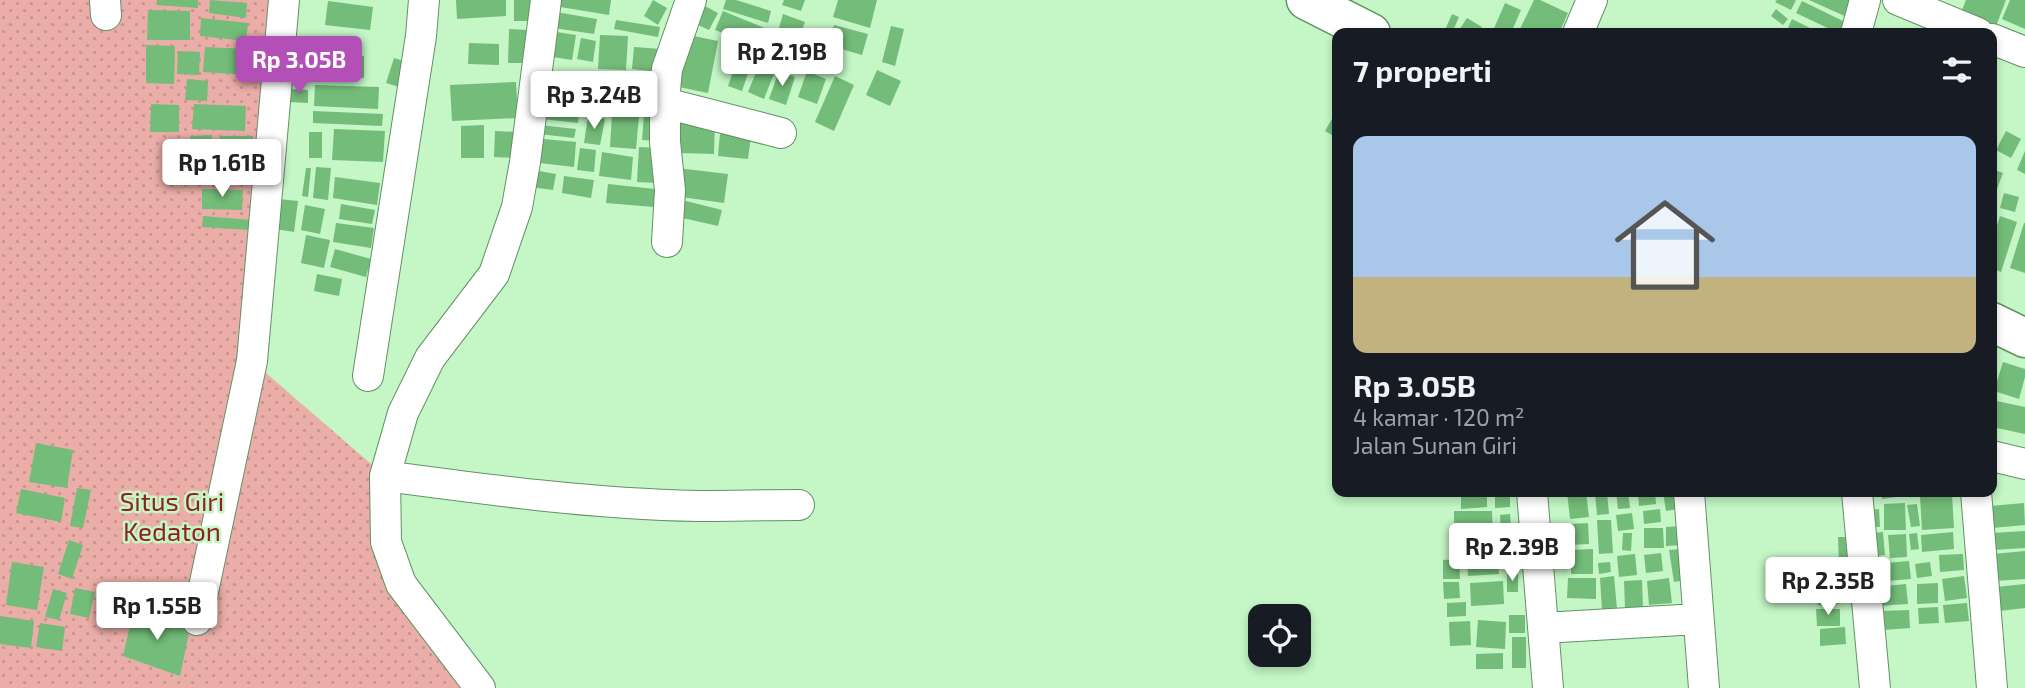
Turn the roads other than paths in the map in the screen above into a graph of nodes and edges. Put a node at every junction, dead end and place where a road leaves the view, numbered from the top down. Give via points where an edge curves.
1 (284, 0) edge
2 (424, 0) edge
3 (545, 0) edge
4 (691, 0) edge
5 (1306, 0) edge
6 (1592, 0) edge
7 (1865, 0) edge
8 (1898, 0) edge
9 (1361, 28) edge
10 (1580, 28) edge
11 (1857, 28) edge
12 (1966, 28) edge
13 (1997, 41) edge
14 (2025, 52) edge
15 (665, 103) junction
16 (781, 133) dead end
17 (667, 242) dead end
18 (1997, 324) edge
19 (2025, 338) edge
20 (368, 376) dead end
21 (1997, 457) edge
22 (2025, 464) edge
23 (385, 476) junction
24 (1531, 497) edge
25 (1689, 497) edge
26 (1857, 497) edge
27 (1976, 497) edge
28 (799, 505) dead end
29 (1698, 619) junction
30 (197, 620) dead end
31 (1543, 628) junction
32 (480, 688) edge
33 (1548, 688) edge
34 (1704, 688) edge
35 (1875, 688) edge
36 (1992, 688) edge

1 - 30 street via 252,362
2 - 20 street
3 - 23 street via 517,207 494,275 430,358 403,413
4 - 15 street via 667,69
5 - 9 street
6 - 10 street
7 - 11 street
8 - 12 street
13 - 14 street
15 - 16 street
15 - 17 street via 670,190
18 - 19 street
21 - 22 street
23 - 28 street via 610,502
23 - 32 street via 386,542 401,584
24 - 31 street
25 - 29 street
26 - 35 street
27 - 36 street
29 - 31 street
29 - 34 street
31 - 33 street

